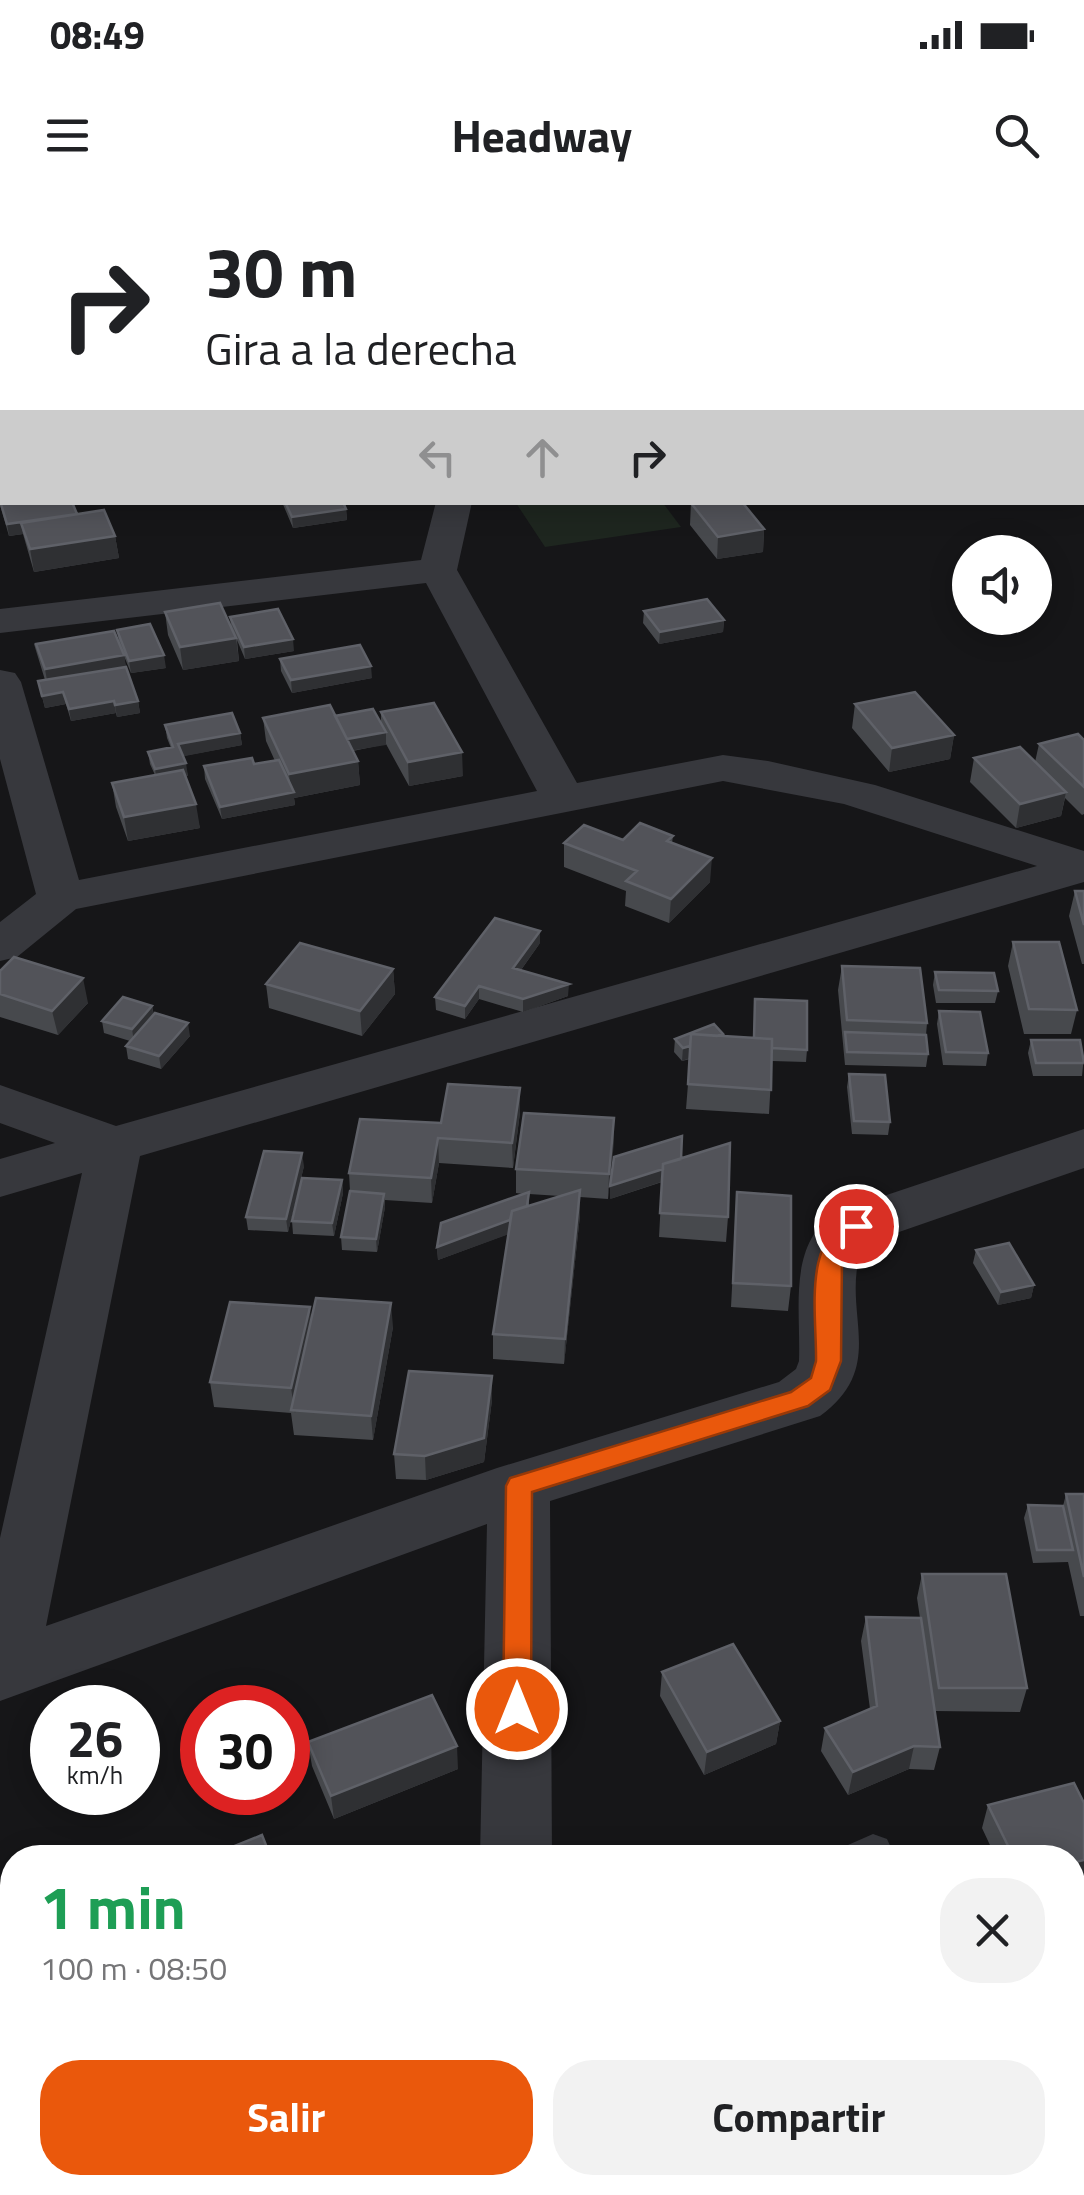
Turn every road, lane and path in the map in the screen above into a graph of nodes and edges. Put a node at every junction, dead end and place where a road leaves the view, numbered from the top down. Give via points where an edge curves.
1 (453, 505) edge
2 (438, 570) junction
3 (0, 621) edge
4 (0, 682) edge
5 (564, 798) junction
6 (1084, 866) edge
7 (61, 898) junction
8 (0, 946) edge
9 (0, 1103) edge
10 (115, 1146) junction
11 (1084, 1148) edge
12 (0, 1178) edge
13 (519, 1486) junction
14 (2, 1671) edge
15 (516, 1845) edge

1 - 2 street
2 - 3 street
2 - 5 street
4 - 7 street
5 - 6 street via 723,768 765,772
5 - 7 street
6 - 10 street
7 - 8 street
9 - 10 street
10 - 12 street
10 - 14 street
11 - 13 street via 856,1226 837,1239 830,1257 829,1361 822,1383 800,1399
13 - 14 street
13 - 15 street

